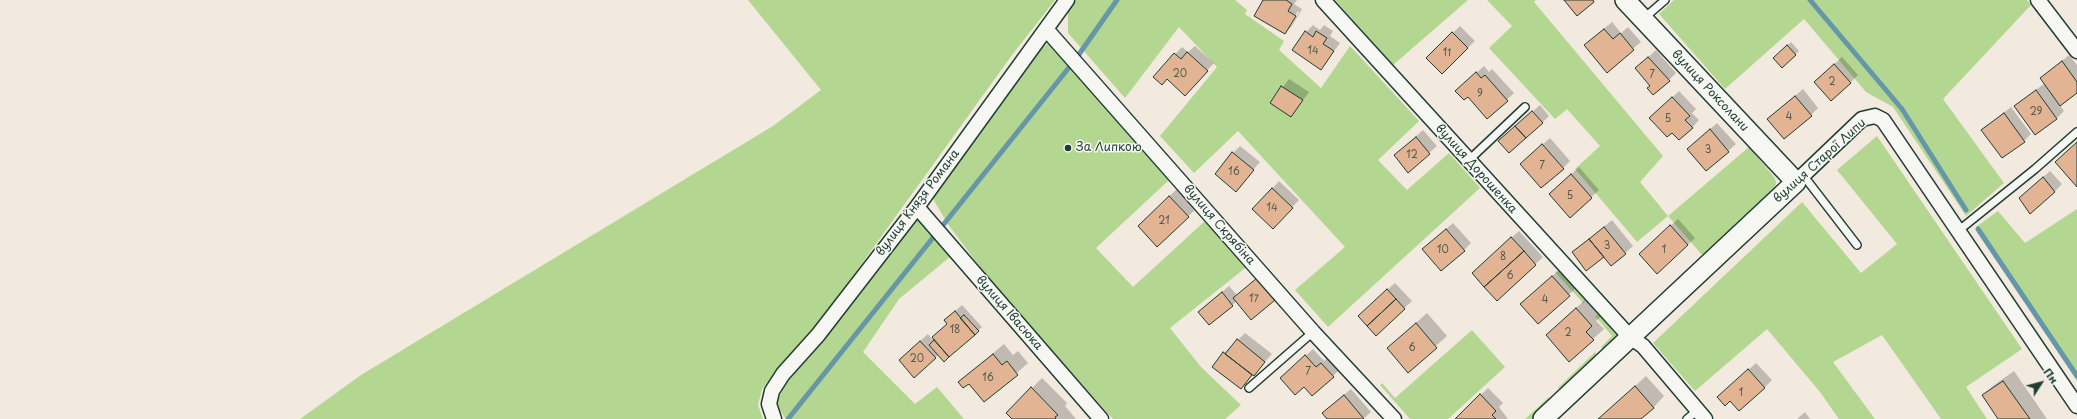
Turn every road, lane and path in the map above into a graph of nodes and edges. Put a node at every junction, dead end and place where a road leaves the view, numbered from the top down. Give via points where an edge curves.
1 (1067, 0) edge
2 (1323, 0) edge
3 (1625, 0) edge
4 (1665, 0) edge
5 (2038, 0) edge
6 (1643, 20) junction
7 (1046, 28) junction
8 (2077, 51) edge
9 (1525, 107) dead end
10 (2077, 132) edge
11 (1468, 161) junction
12 (1799, 179) junction
13 (917, 207) junction
14 (1958, 231) junction
15 (1858, 245) dead end
16 (1313, 332) junction
17 (1630, 338) junction
18 (1248, 388) dead end
19 (2077, 406) edge
20 (1697, 416) edge
21 (774, 419) edge
22 (1101, 419) edge
23 (1394, 419) edge
24 (1543, 419) edge

1 - 7 street, вулиця Князя Романа
2 - 11 street, вулиця Дорошенка
3 - 6 street, вулиця Роксолани
4 - 6 lane
5 - 8 street
6 - 12 street, вулиця Роксолани
7 - 13 street, вулиця Князя Романа
7 - 16 street, вулиця Скрябіна
9 - 11 lane
10 - 14 lane
11 - 17 street, вулиця Дорошенка
12 - 14 street, вулиця Старої Липи via 1862,119 1870,116 1879,117 1890,128
12 - 15 lane
12 - 17 street, вулиця Старої Липи
13 - 21 street, вулиця Князя Романа via 818,335 783,374 772,391 769,404
13 - 22 street, вулиця Івасюка
14 - 19 street, вулиця Старої Липи
16 - 18 lane
16 - 23 street, вулиця Скрябіна
17 - 20 street, вулиця Дорошенка via 1643,346
17 - 24 street, вулиця Старої Липи

